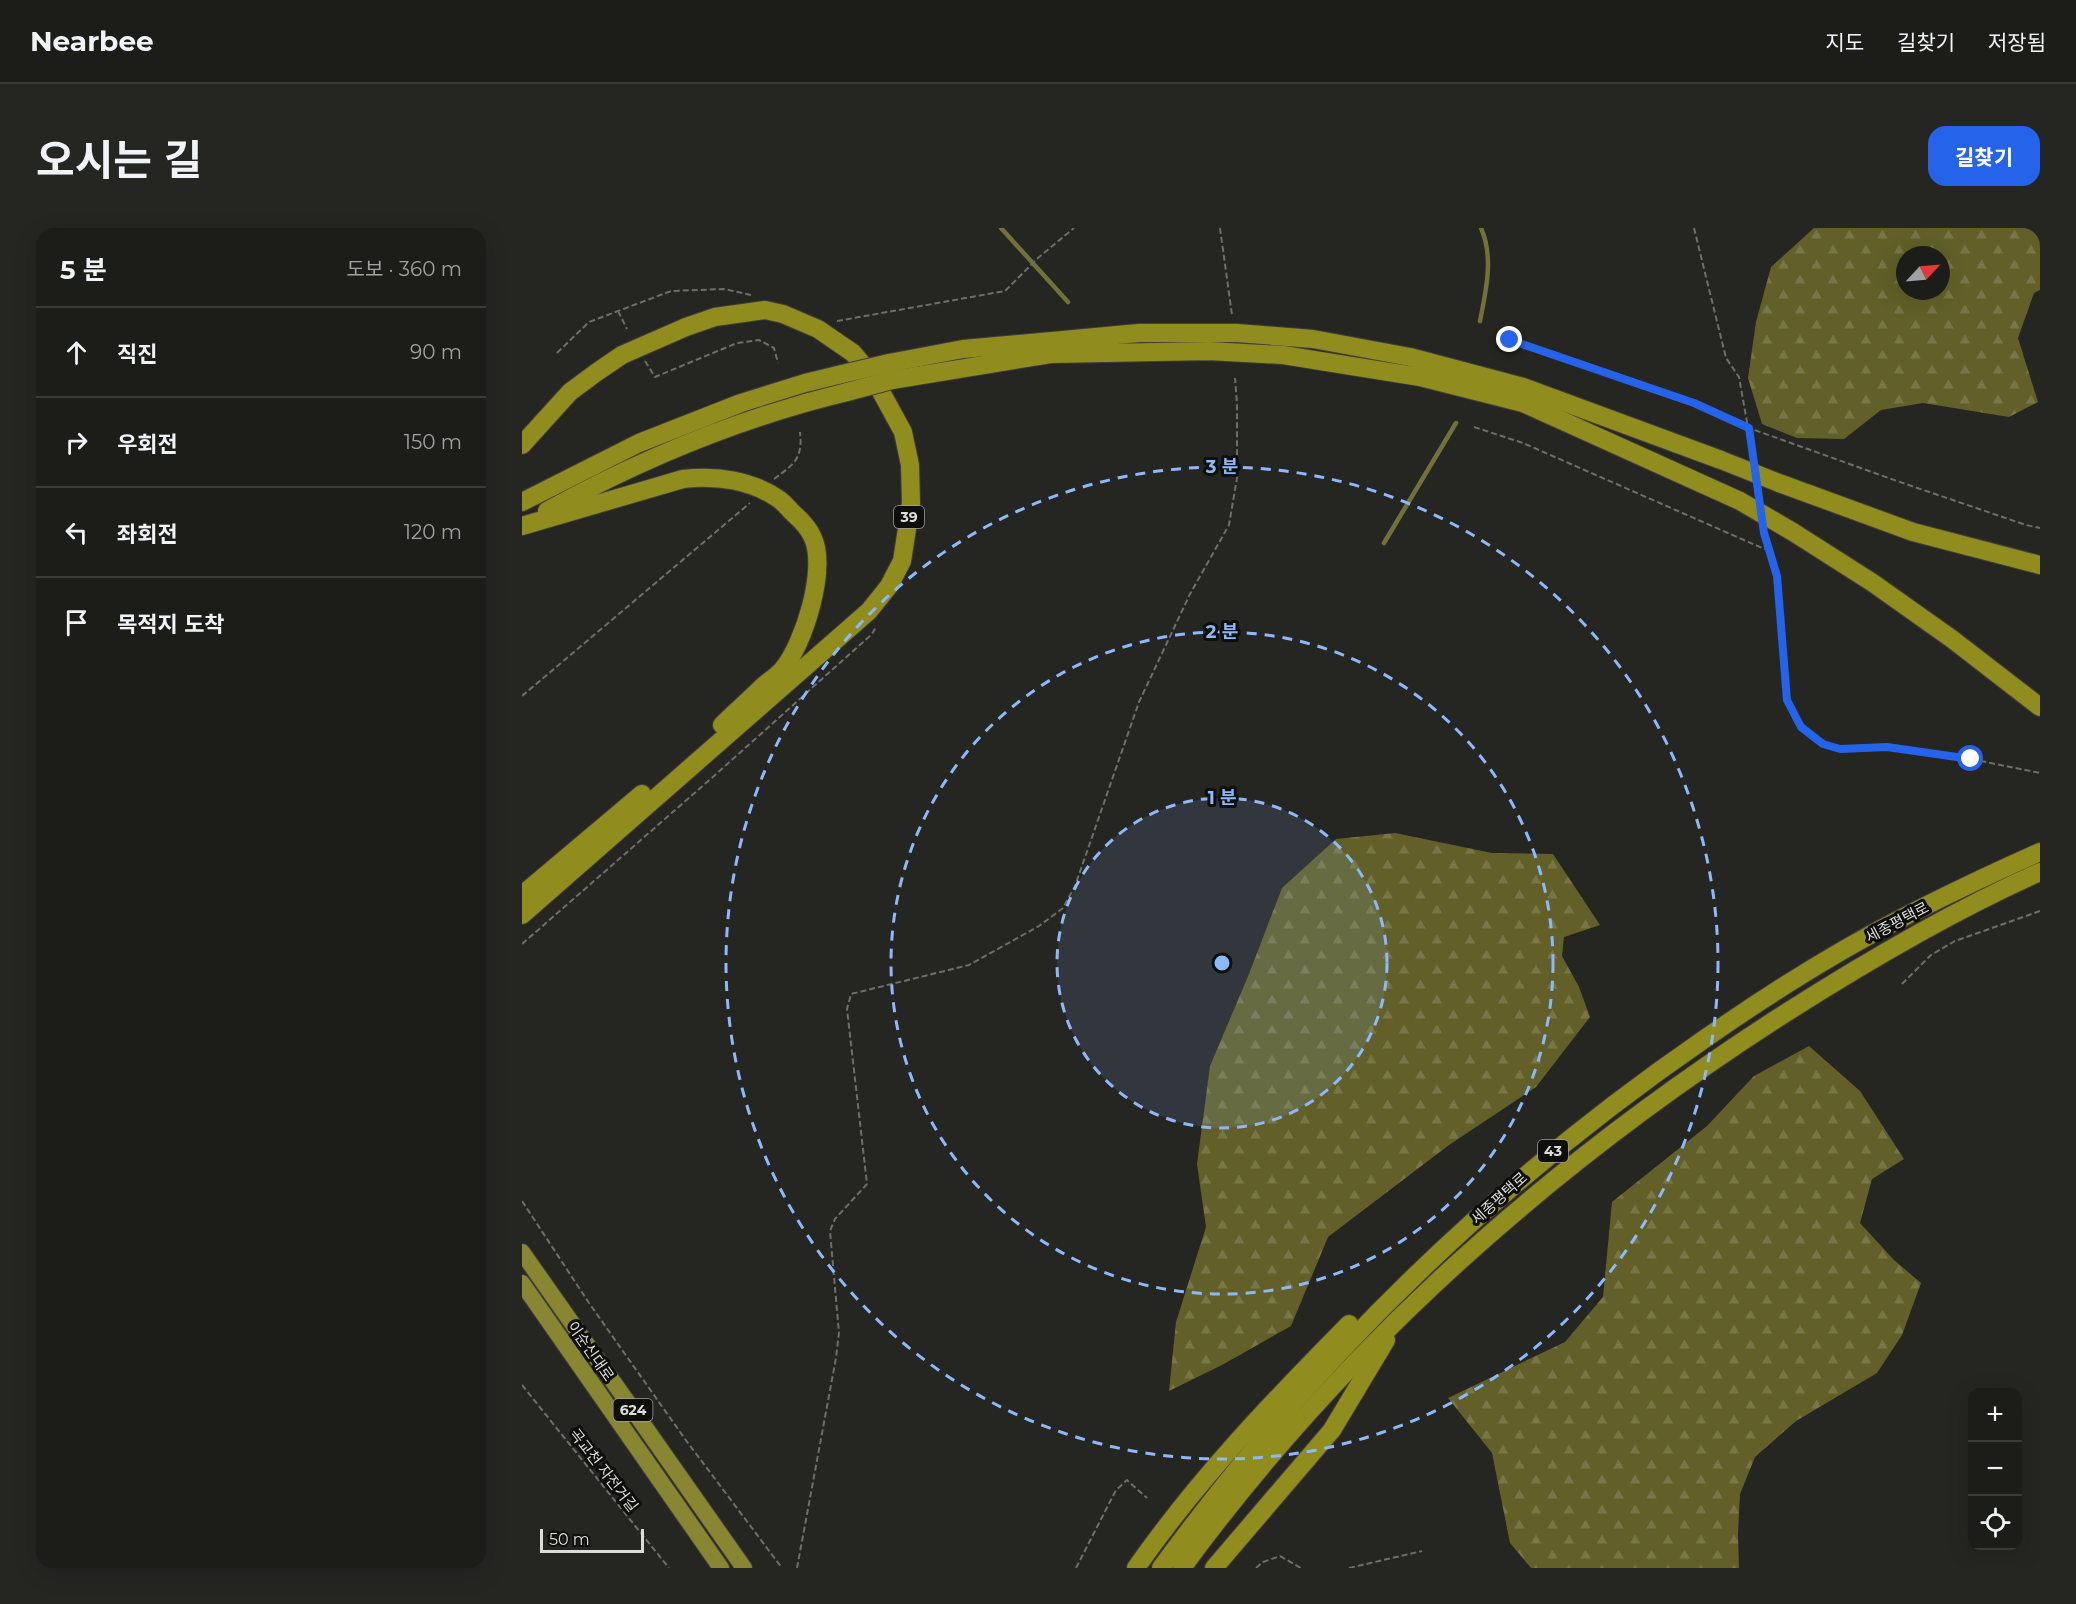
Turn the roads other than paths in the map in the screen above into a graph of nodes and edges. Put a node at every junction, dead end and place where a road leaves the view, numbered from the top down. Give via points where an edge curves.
1 (891, 372) junction
2 (844, 383) junction
3 (522, 445) edge
4 (522, 502) edge
5 (522, 525) edge
6 (2040, 565) edge
7 (2040, 707) edge
8 (2040, 852) edge
9 (2040, 872) edge
10 (522, 895) edge
11 (522, 915) edge
12 (522, 1252) edge
13 (1423, 1265) junction
14 (522, 1282) edge
15 (1400, 1316) junction
16 (721, 1568) edge
17 (744, 1568) edge
18 (1136, 1568) edge
19 (1161, 1568) edge
20 (1182, 1568) edge
21 (1214, 1568) edge

1 - 2 highway, bridge
1 - 6 highway, bridge via 963,349 1139,333 1237,333 1313,339 1410,357 1523,387 1913,532
1 - 7 highway, bridge via 1051,354 1209,351 1283,355 1420,377 1523,403 1740,501 1793,532 1874,583
2 - 4 highway via 804,382 741,403 639,442
2 - 5 highway via 802,403 693,441 590,487
3 - 11 highway, 39 via 570,392 622,355 715,317 765,310 818,329 853,353 873,377 903,432 910,465 911,503 902,561 869,611
5 - 10 highway via 683,479 719,478 740,482 780,500 802,521 817,551 811,609 801,638 783,669 685,758
8 - 13 highway, 세종평택로 / 43 via 1897,920 1747,1010 1647,1078 1544,1158
9 - 15 highway, 세종평택로 / 43 via 1924,930 1833,982 1709,1062 1590,1150
12 - 17 main road, 이순신대로 / 624
13 - 18 highway via 1352,1322 1280,1395 1213,1468
13 - 19 highway, 세종평택로 / 43 via 1297,1399
14 - 16 main road, 이순신대로 / 624
15 - 20 highway, 세종평택로 / 43 via 1302,1419
15 - 21 highway via 1332,1430

